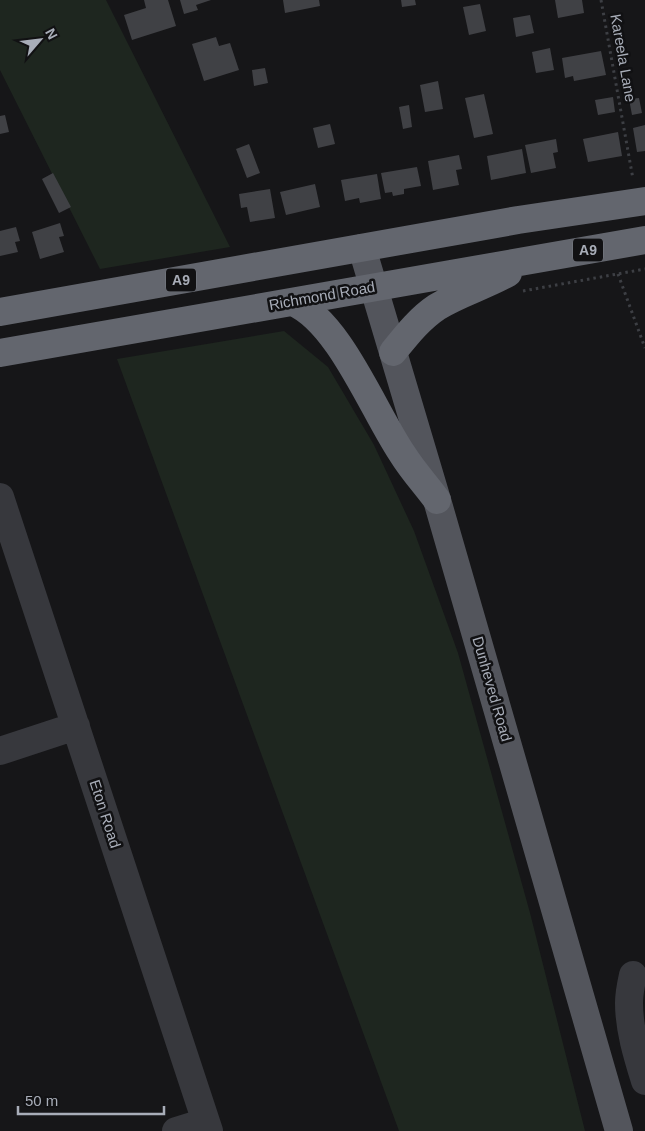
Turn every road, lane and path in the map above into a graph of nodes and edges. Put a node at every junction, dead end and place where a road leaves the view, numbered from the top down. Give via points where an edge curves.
1 (602, 0) edge
2 (639, 190) edge
3 (645, 240) edge
4 (362, 248) junction
5 (531, 260) junction
6 (645, 269) edge
7 (618, 274) junction
8 (374, 287) junction
9 (515, 292) dead end
10 (293, 302) junction
11 (0, 312) edge
12 (645, 348) edge
13 (393, 352) junction
14 (0, 353) edge
15 (0, 497) edge
16 (437, 500) junction
17 (76, 726) junction
18 (0, 751) edge
19 (633, 975) dead end
20 (645, 1081) edge
21 (207, 1126) edge
22 (176, 1131) edge
23 (619, 1131) edge

1 - 2 path, Kareela Lane
2 - 4 highway, A9 via 518,220
3 - 5 highway, Richmond Road / A9
4 - 8 main road, Dunheved Road
4 - 11 highway, A9
5 - 8 highway, Richmond Road / A9
5 - 13 highway via 438,307 413,328
6 - 7 path
7 - 9 path
7 - 12 path
8 - 10 highway, Richmond Road / A9
8 - 13 main road, Dunheved Road
10 - 14 highway, Richmond Road / A9
10 - 16 highway via 303,306 327,328 402,454
13 - 16 main road, Dunheved Road
15 - 17 street, Eton Road
16 - 23 main road, Dunheved Road
17 - 18 street
17 - 21 street, Eton Road
19 - 20 street via 629,1002 631,1022
21 - 22 street

